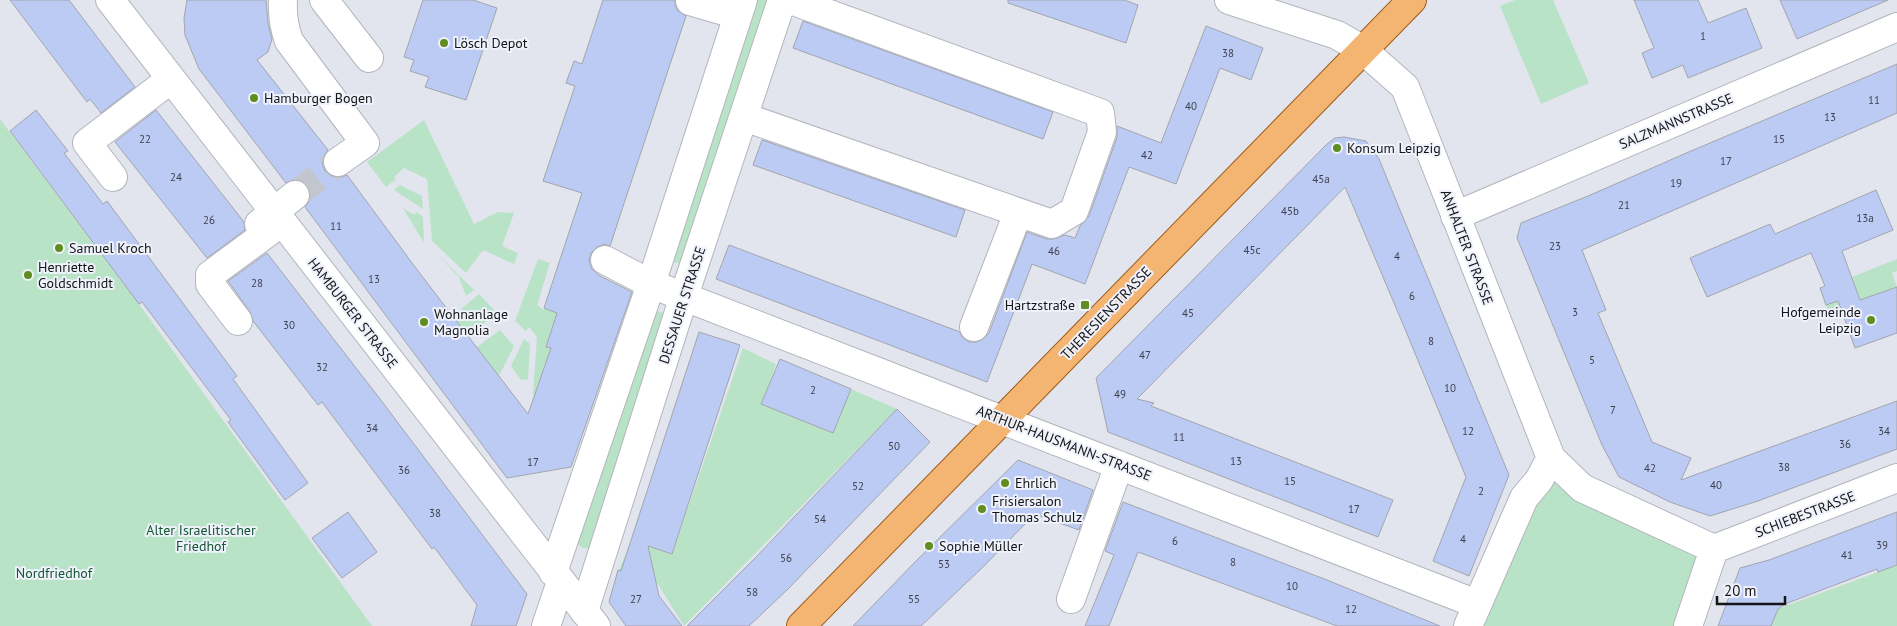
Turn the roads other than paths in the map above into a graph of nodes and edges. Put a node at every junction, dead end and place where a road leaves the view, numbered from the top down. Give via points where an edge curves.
1 (283, 0) edge
2 (324, 0) edge
3 (782, 0) edge
4 (791, 0) edge
5 (1229, 0) edge
6 (1412, 0) edge
7 (690, 1) edge
8 (118, 3) edge
9 (741, 7) edge
10 (1897, 27) edge
11 (1363, 50) junction
12 (369, 58) dead end
13 (171, 79) junction
14 (744, 116) junction
15 (338, 162) tunnel mouth
16 (113, 177) dead end
17 (296, 196) tunnel mouth
18 (1018, 213) junction
19 (1455, 216) junction
20 (278, 217) junction
21 (606, 260) dead end
22 (213, 261) dead end
23 (651, 284) junction
24 (684, 296) junction
25 (238, 321) dead end
26 (974, 327) dead end
27 (1003, 420) junction
28 (1551, 458) junction
29 (1119, 465) junction
30 (1897, 478) edge
31 (1714, 549) junction
32 (557, 577) junction
33 (1071, 598) dead end
34 (1473, 615) edge
35 (590, 618) edge
36 (546, 626) edge
37 (801, 626) edge
38 (1688, 626) edge

1 - 15 street via 282,15 289,41 370,139
2 - 12 street
3 - 14 street, DESSAUER STRASSE
4 - 18 street via 1100,113 1102,132 1074,211 1052,224
5 - 11 street via 1336,36
6 - 11 main road, THERESIENSTRASSE
7 - 9 street
8 - 13 street, HAMBURGER STRASSE
9 - 23 street
10 - 19 street, SALZMANNSTRASSE
11 - 19 street, ANHALTER STRASSE via 1405,87
11 - 27 main road, THERESIENSTRASSE
13 - 16 street via 87,143
13 - 20 street, HAMBURGER STRASSE
14 - 18 street
14 - 24 street, DESSAUER STRASSE
17 - 20 street
18 - 26 street
19 - 28 street, ANHALTER STRASSE
20 - 22 street
20 - 25 street via 210,275 210,284
20 - 32 street, HAMBURGER STRASSE
21 - 23 street, ARTHUR-HAUSMANN-STRASSE
23 - 24 street, ARTHUR-HAUSMANN-STRASSE
23 - 32 street
24 - 27 street, ARTHUR-HAUSMANN-STRASSE
24 - 35 street, DESSAUER STRASSE
27 - 29 street, ARTHUR-HAUSMANN-STRASSE
27 - 37 main road, THERESIENSTRASSE
28 - 31 street via 1582,488
28 - 34 street via 1524,498
29 - 33 street
29 - 34 street, ARTHUR-HAUSMANN-STRASSE
30 - 31 street, SCHIEBESTRASSE
31 - 38 street
32 - 35 street, HAMBURGER STRASSE
32 - 36 street

